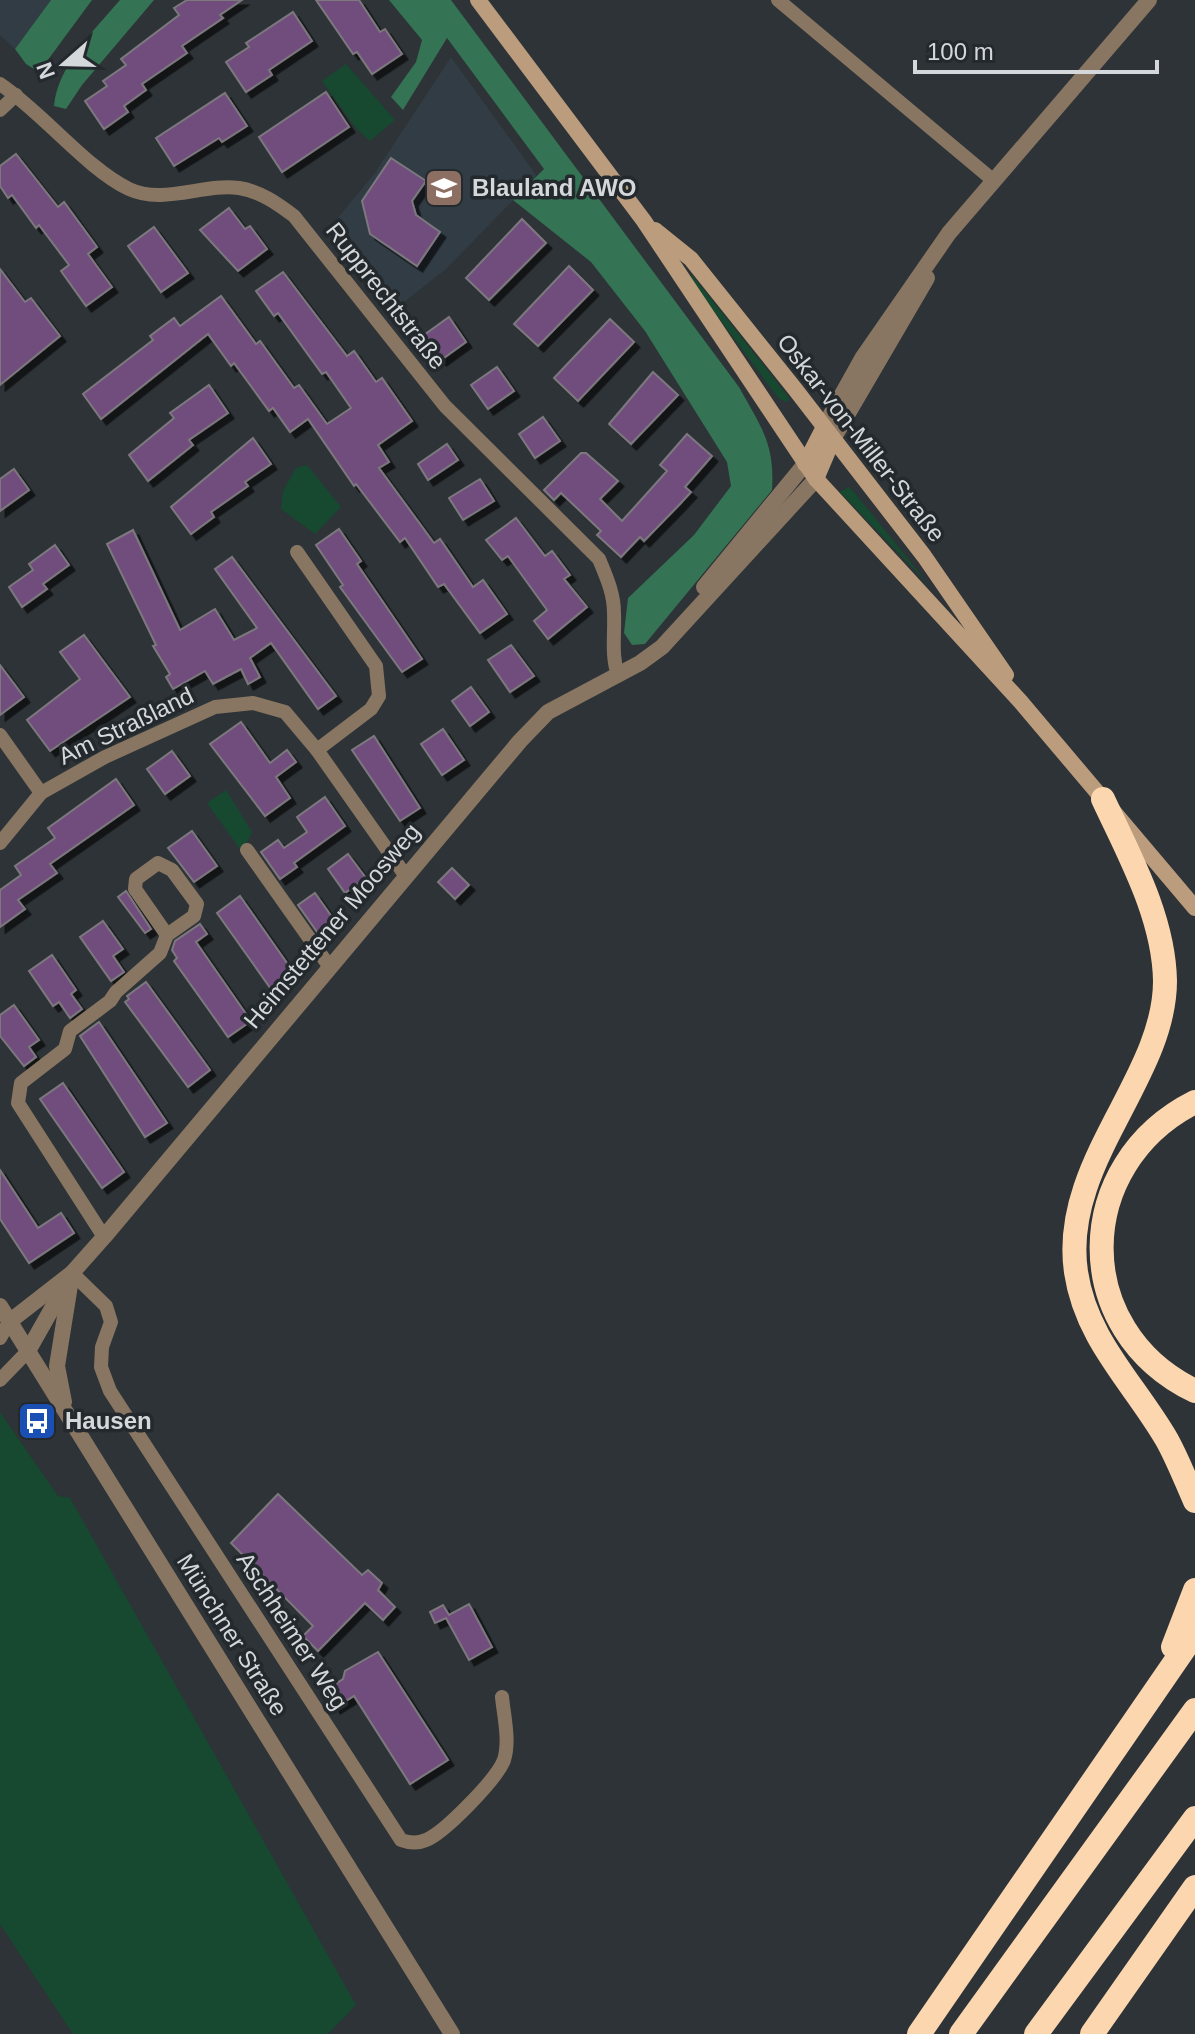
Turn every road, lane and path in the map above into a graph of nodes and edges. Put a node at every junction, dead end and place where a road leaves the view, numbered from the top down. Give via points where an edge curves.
1 (478, 0) edge
2 (778, 0) edge
3 (1149, 0) edge
4 (0, 84) edge
5 (16, 95) junction
6 (0, 110) edge
7 (994, 181) junction
8 (644, 221) junction
9 (829, 433) junction
10 (805, 464) junction
11 (816, 479) junction
12 (297, 552) dead end
13 (662, 647) junction
14 (618, 675) junction
15 (1020, 701) junction
16 (0, 735) edge
17 (317, 750) junction
18 (41, 793) junction
19 (1103, 799) junction
20 (0, 843) edge
21 (247, 850) dead end
22 (405, 875) junction
23 (1195, 908) edge
24 (167, 935) junction
25 (329, 966) junction
26 (1195, 1102) edge
27 (104, 1237) junction
28 (72, 1273) junction
29 (0, 1306) edge
30 (9, 1322) junction
31 (0, 1338) edge
32 (28, 1351) junction
33 (0, 1380) edge
34 (1195, 1391) edge
35 (66, 1412) junction
36 (1195, 1501) edge
37 (1195, 1590) edge
38 (1195, 1633) edge
39 (502, 1697) dead end
40 (1195, 1710) edge
41 (1108, 1764) junction
42 (1195, 1818) edge
43 (1195, 1887) edge
44 (1195, 1905) edge
45 (1150, 1948) junction
46 (452, 2034) edge
47 (919, 2034) edge
48 (961, 2034) edge
49 (1036, 2034) edge
50 (1092, 2034) edge

1 - 8 main road, Oskar-von-Miller-Straße
2 - 7 street
3 - 7 street
4 - 5 street, Rupprechtstraße
5 - 6 street
5 - 14 street, Rupprechtstraße via 103,172 130,189 157,195 240,188 294,216 445,406 599,559 612,597
7 - 9 street via 919,272 863,357
8 - 9 main road, Oskar-von-Miller-Straße via 691,259
8 - 10 main road, Oskar-von-Miller-Straße
9 - 10 main road
9 - 11 main road
9 - 15 main road, Oskar-von-Miller-Straße via 924,556
10 - 11 main road, Oskar-von-Miller-Straße
10 - 13 street, Heimstettener Moosweg
11 - 13 street, Heimstettener Moosweg
11 - 15 main road, Oskar-von-Miller-Straße
12 - 17 street via 376,666 379,696 371,709
13 - 14 street, Heimstettener Moosweg
14 - 22 street, Heimstettener Moosweg via 548,712
15 - 19 main road, Oskar-von-Miller-Straße
16 - 18 street
17 - 18 street, Am Straßland via 285,712 253,703 215,707
17 - 22 street, Am Straßland
18 - 20 street, Am Straßland
19 - 23 main road, Oskar-von-Miller-Straße
19 - 36 highway via 1159,933 1165,982 1154,1036 1090,1173 1075,1219 1076,1270 1087,1318 1167,1440
21 - 25 street
22 - 25 street, Heimstettener Moosweg
24 - 24 street via 194,916 197,904 172,870 158,863 136,879 135,889
24 - 27 street via 160,953 70,1031 65,1049 21,1083 18,1103
25 - 27 street, Heimstettener Moosweg
26 - 34 highway via 1145,1136 1111,1188 1101,1272 1113,1307 1152,1364
27 - 28 street, Heimstettener Moosweg
28 - 30 street, Heimstettener Moosweg
28 - 32 street, Heimstettener Moosweg
28 - 35 street via 57,1366
28 - 39 street, Aschheimer Weg via 106,1306 111,1322 101,1367 110,1391 401,1840 425,1841 443,1830 493,1777 507,1749
29 - 30 street, Münchner Straße
30 - 31 street
30 - 32 street, Münchner Straße
32 - 33 street
32 - 35 street, Münchner Straße
35 - 46 street, Münchner Straße
37 - 41 highway via 1169,1655 1111,1746
38 - 41 highway
40 - 48 highway
41 - 47 highway
42 - 49 highway
43 - 45 highway
44 - 45 highway via 1168,1938
45 - 50 highway

